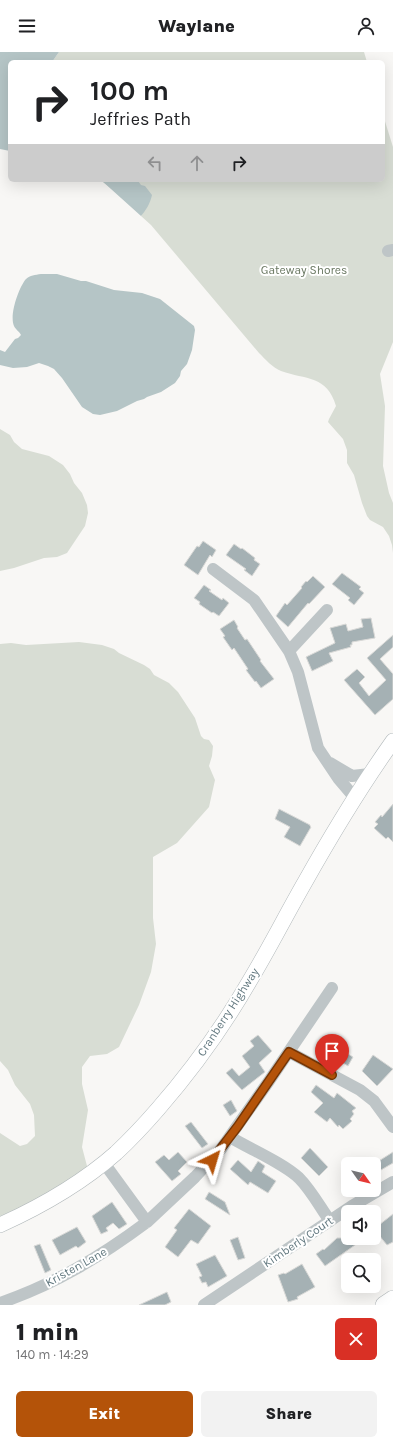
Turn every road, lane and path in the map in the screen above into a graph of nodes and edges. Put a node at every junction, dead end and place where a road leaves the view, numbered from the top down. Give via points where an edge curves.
1 (213, 569) dead end
2 (327, 610) dead end
3 (289, 651) junction
4 (393, 741) edge
5 (327, 761) junction
6 (370, 774) junction
7 (355, 798) junction
8 (332, 988) dead end
9 (289, 1052) junction
10 (393, 1127) edge
11 (230, 1137) junction
12 (104, 1163) junction
13 (393, 1182) edge
14 (330, 1221) junction
15 (147, 1222) junction
16 (0, 1225) edge
17 (393, 1299) edge
18 (0, 1303) edge
19 (204, 1305) edge
20 (384, 1305) edge

1 - 3 street via 254,600
2 - 3 street
3 - 5 street via 298,672 318,748
4 - 6 main road, Cranberry Highway
5 - 6 street via 352,776
5 - 7 street
6 - 7 main road, Cranberry Highway
7 - 12 main road, Cranberry Highway via 221,1028 171,1094 130,1140
8 - 9 street, Kristen Lane
9 - 10 street via 360,1090 374,1101
9 - 11 street, Kristen Lane
11 - 14 street via 297,1177
11 - 15 street, Kristen Lane via 202,1170
12 - 15 street
12 - 16 main road, Cranberry Highway via 54,1197
13 - 14 street, Kimberly Court
14 - 19 street, Kimberly Court
15 - 18 street, Kristen Lane via 78,1269
17 - 20 highway

